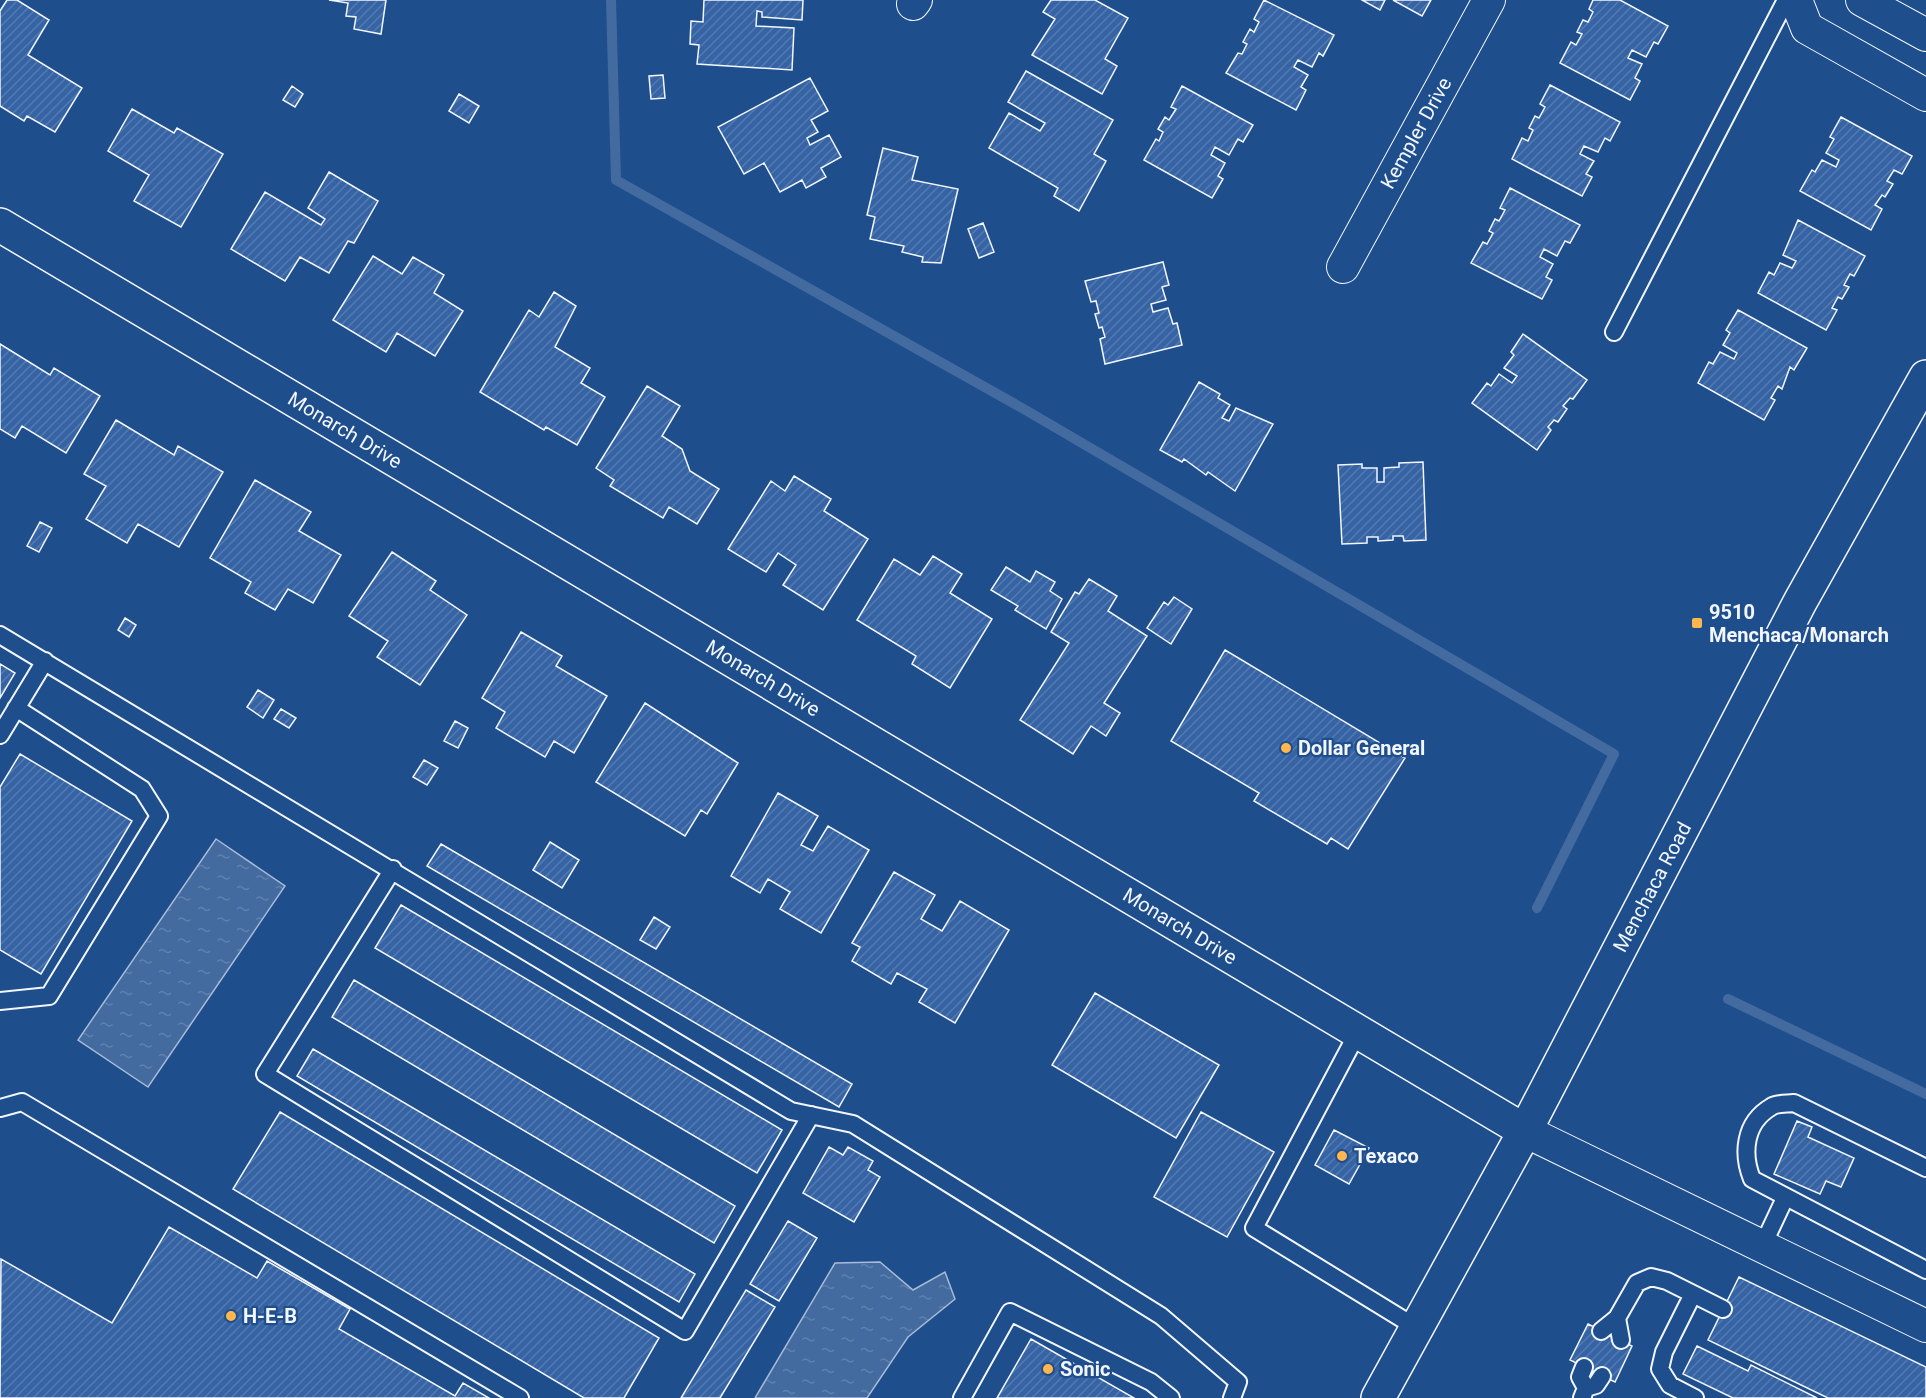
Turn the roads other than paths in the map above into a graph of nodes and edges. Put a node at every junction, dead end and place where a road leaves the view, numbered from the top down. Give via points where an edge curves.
1 (1490, 0) edge
2 (1786, 0) edge
3 (1797, 0) edge
4 (1862, 0) edge
5 (1926, 35) edge
6 (1926, 95) edge
7 (0, 225) edge
8 (1342, 267) dead end
9 (1614, 332) dead end
10 (1926, 377) edge
11 (0, 635) edge
12 (45, 661) junction
13 (16, 708) junction
14 (0, 735) edge
15 (393, 869) junction
16 (0, 1001) edge
17 (1358, 1032) junction
18 (0, 1108) edge
19 (811, 1115) junction
20 (1525, 1131) junction
21 (1926, 1156) edge
22 (1905, 1158) junction
23 (1926, 1168) edge
24 (1785, 1198) junction
25 (1762, 1247) junction
26 (1926, 1270) edge
27 (1693, 1294) junction
28 (1723, 1309) dead end
29 (1617, 1318) junction
30 (1926, 1326) edge
31 (1417, 1328) junction
32 (1601, 1331) dead end
33 (1621, 1340) dead end
34 (1584, 1367) dead end
35 (1602, 1376) dead end
36 (1584, 1393) edge
37 (520, 1398) edge
38 (962, 1398) edge
39 (1171, 1398) edge
40 (1232, 1398) edge
41 (1378, 1398) edge
42 (1695, 1398) edge

1 - 8 street, Kempler Drive
2 - 9 lane
3 - 6 street via 1807,28
4 - 5 street
7 - 17 street, Monarch Drive
10 - 20 street, Menchaca Road via 1800,602
11 - 12 lane
12 - 13 lane
12 - 15 lane
13 - 14 lane
13 - 16 lane via 142,789 159,816 49,996
15 - 19 lane via 791,1111
15 - 19 lane via 265,1074 685,1331
17 - 20 street, Monarch Drive
17 - 31 lane via 1254,1228
18 - 37 lane via 22,1102
19 - 40 lane via 853,1124 1161,1316 1238,1382
20 - 25 street
20 - 31 street, Menchaca Road
21 - 22 lane
22 - 23 lane
22 - 24 lane via 1794,1103 1772,1106 1756,1120 1747,1137 1745,1162 1752,1179
24 - 25 lane
24 - 26 lane
25 - 30 street
27 - 28 lane
27 - 29 lane via 1651,1277 1637,1282
27 - 42 lane via 1664,1352 1660,1369 1670,1385
29 - 32 lane
29 - 33 lane
31 - 41 street, Menchaca Road
34 - 36 lane via 1580,1377
35 - 36 lane
38 - 39 lane via 1010,1312 1151,1382

